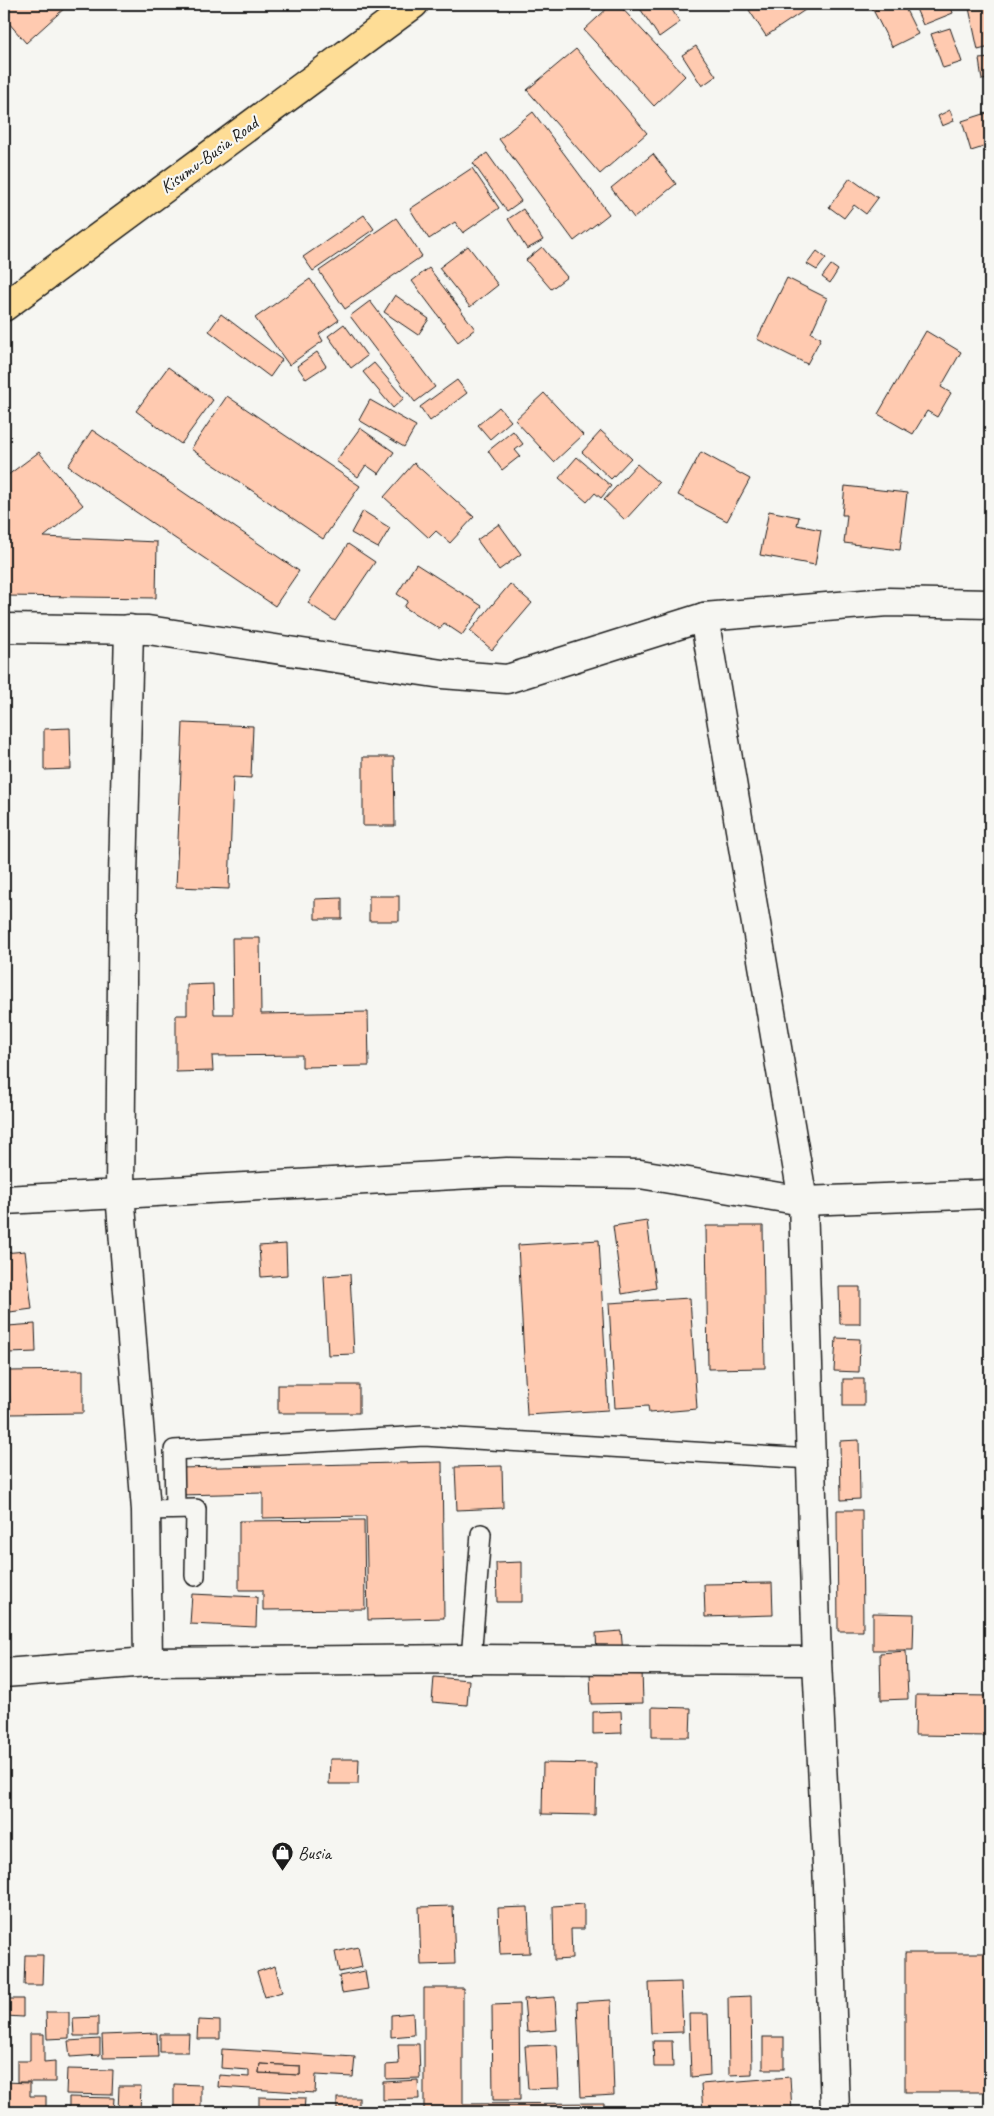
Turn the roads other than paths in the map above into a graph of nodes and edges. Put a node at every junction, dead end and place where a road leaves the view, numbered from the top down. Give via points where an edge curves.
1 (414, 4) edge
2 (4, 307) edge
3 (990, 604) edge
4 (704, 616) junction
5 (4, 628) edge
6 (129, 629) junction
7 (120, 1194) junction
8 (990, 1194) edge
9 (4, 1200) edge
10 (803, 1201) junction
11 (811, 1459) junction
12 (176, 1508) junction
13 (146, 1510) junction
14 (482, 1534) dead end
15 (194, 1576) dead end
16 (471, 1659) junction
17 (817, 1661) junction
18 (148, 1662) junction
19 (4, 1673) edge
20 (835, 2112) edge

1 - 2 highway, Kisumu-Busia Road
3 - 4 street via 887,602
4 - 6 street via 507,679 442,674
4 - 10 street
5 - 6 street
6 - 7 street
7 - 9 street
7 - 10 street via 507,1172 640,1174
7 - 13 street
8 - 10 street
10 - 11 street
11 - 12 lane via 424,1436 174,1450
11 - 17 street
12 - 13 lane
12 - 15 lane via 196,1509
13 - 18 street
14 - 16 lane
16 - 17 street
16 - 18 street
17 - 20 street
18 - 19 street

